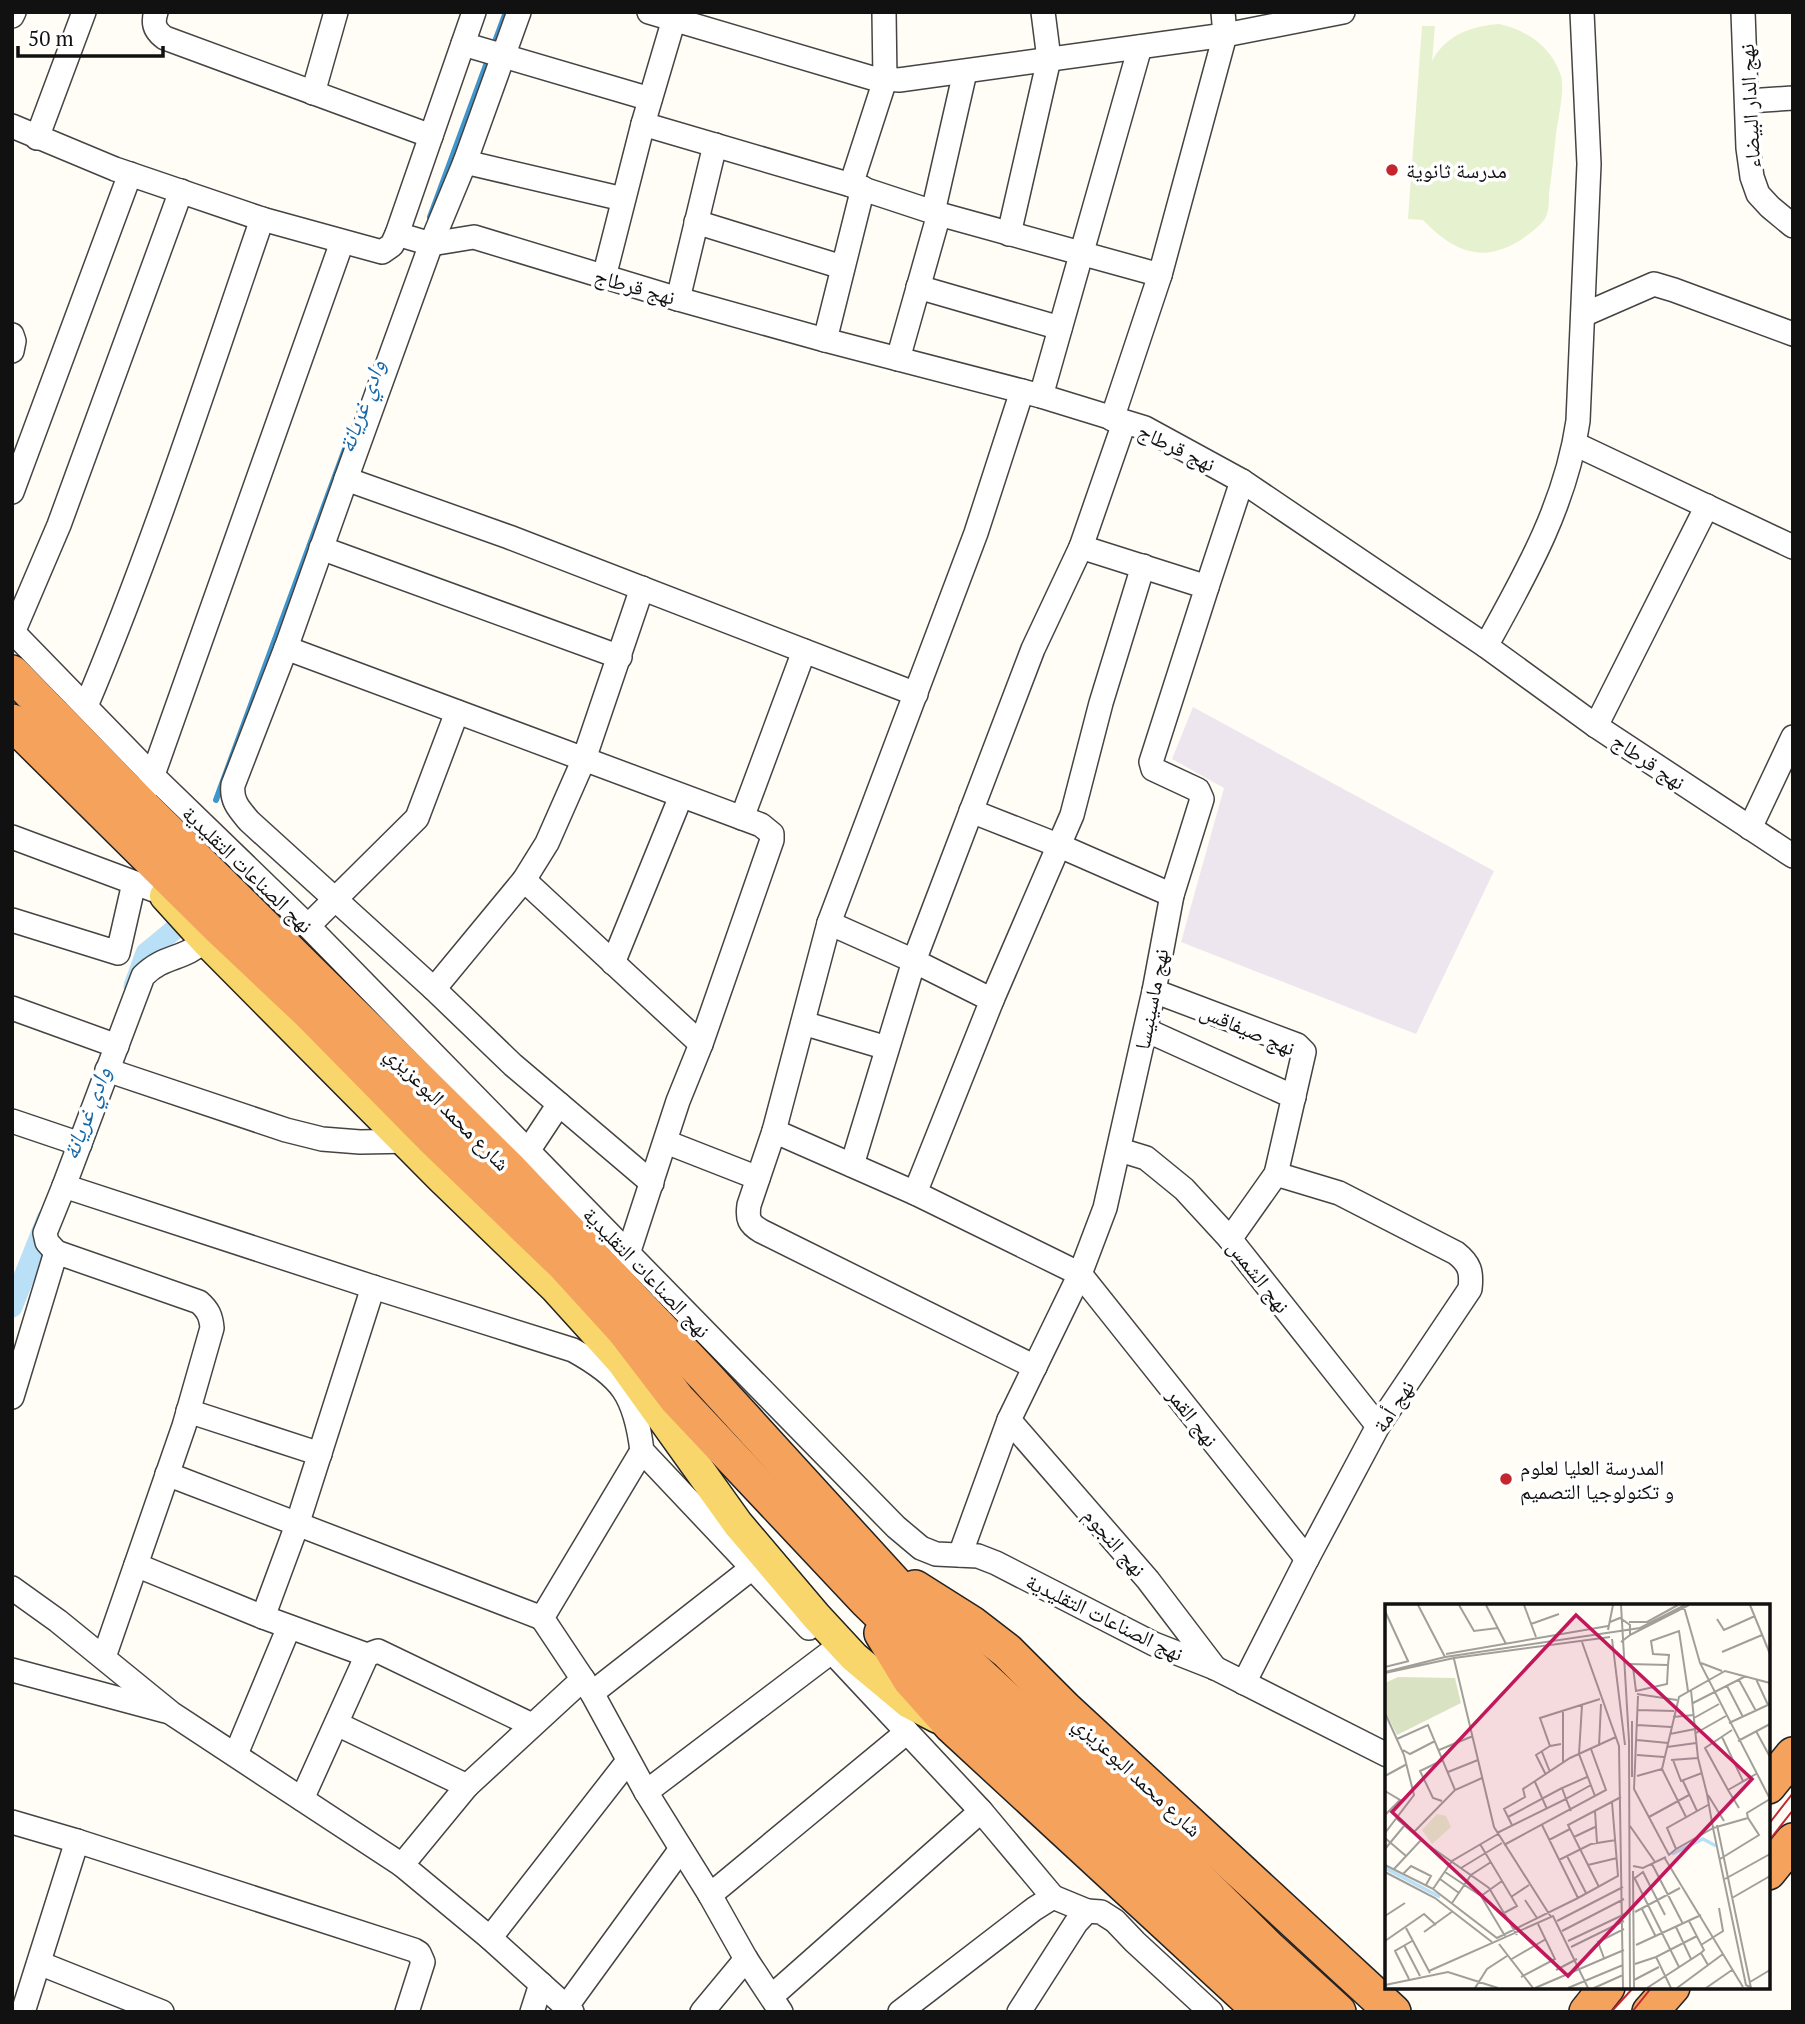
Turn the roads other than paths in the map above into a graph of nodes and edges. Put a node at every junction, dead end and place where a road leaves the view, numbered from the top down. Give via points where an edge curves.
1 (85, 12) edge
2 (156, 12) edge
3 (336, 12) edge
4 (474, 12) edge
5 (519, 12) edge
6 (649, 12) edge
7 (884, 12) edge
8 (1043, 12) edge
9 (1343, 12) edge
10 (1582, 12) edge
11 (1743, 12) edge
12 (684, 18) edge
13 (1224, 24) edge
14 (463, 44) junction
15 (1140, 47) junction
16 (504, 56) junction
17 (1049, 60) junction
18 (965, 72) junction
19 (885, 80) junction
20 (313, 93) junction
21 (1793, 97) edge
22 (650, 99) junction
23 (1748, 101) junction
24 (643, 124) junction
25 (12, 126) edge
26 (431, 136) junction
27 (37, 138) junction
28 (715, 145) junction
29 (465, 162) junction
30 (130, 174) junction
31 (857, 186) junction
32 (181, 191) junction
33 (623, 199) junction
34 (936, 213) junction
35 (262, 219) junction
36 (696, 222) junction
37 (1793, 226) edge
38 (1009, 234) junction
39 (401, 235) junction
40 (342, 242) junction
41 (430, 244) junction
42 (1080, 255) junction
43 (842, 267) junction
44 (1160, 275) junction
45 (604, 277) junction
46 (918, 287) junction
47 (678, 299) junction
48 (1583, 315) junction
49 (1060, 328) junction
50 (1793, 334) edge
51 (12, 335) edge
52 (825, 340) junction
53 (12, 351) edge
54 (898, 359) junction
55 (1032, 393) junction
56 (1118, 421) junction
57 (1575, 444) junction
58 (15, 478) edge
59 (346, 479) junction
60 (1242, 481) junction
61 (1707, 506) junction
62 (1792, 546) edge
63 (1081, 547) junction
64 (321, 548) junction
65 (1143, 566) junction
66 (1207, 587) junction
67 (642, 588) junction
68 (13, 633) edge
69 (1486, 646) junction
70 (286, 648) junction
71 (804, 651) junction
72 (620, 657) junction
73 (12, 673) edge
74 (916, 694) junction
75 (86, 706) junction
76 (457, 712) junction
77 (12, 722) edge
78 (1596, 726) junction
79 (1793, 737) edge
80 (12, 747) edge
81 (584, 759) junction
82 (147, 791) junction
83 (681, 796) junction
84 (971, 811) junction
85 (742, 818) junction
86 (1750, 828) junction
87 (12, 837) edge
88 (1060, 846) junction
89 (1793, 856) edge
90 (524, 880) junction
91 (155, 883) junction
92 (1172, 895) junction
93 (334, 898) junction
94 (12, 920) edge
95 (829, 923) junction
96 (308, 926) junction
97 (205, 940) junction
98 (118, 953) junction
99 (914, 961) junction
100 (613, 962) junction
101 (143, 976) junction
102 (434, 989) junction
103 (1154, 991) junction
104 (992, 1000) junction
105 (12, 1007) edge
106 (803, 1023) junction
107 (1146, 1030) junction
108 (701, 1044) junction
109 (117, 1046) junction
110 (887, 1048) junction
111 (107, 1070) junction
112 (1294, 1097) junction
113 (559, 1104) junction
114 (12, 1121) edge
115 (774, 1131) junction
116 (420, 1141) junction
117 (666, 1142) junction
118 (80, 1144) junction
119 (1119, 1150) junction
120 (528, 1151) junction
121 (852, 1165) junction
122 (1276, 1174) junction
123 (758, 1178) junction
124 (652, 1183) junction
125 (64, 1185) junction
126 (915, 1193) junction
127 (1230, 1239) junction
128 (56, 1251) junction
129 (628, 1254) junction
130 (1080, 1274) junction
131 (373, 1287) junction
132 (1035, 1367) junction
133 (12, 1397) edge
134 (188, 1411) junction
135 (1009, 1420) junction
136 (1378, 1426) junction
137 (642, 1451) junction
138 (320, 1454) junction
139 (167, 1474) junction
140 (297, 1525) junction
141 (960, 1555) junction
142 (869, 1557) junction
143 (1307, 1559) junction
144 (136, 1565) junction
145 (752, 1568) junction
146 (12, 1588) edge
147 (867, 1601) junction
148 (263, 1617) junction
149 (542, 1618) junction
150 (289, 1627) junction
151 (831, 1652) junction
152 (367, 1655) junction
153 (104, 1657) junction
154 (1215, 1668) junction
155 (12, 1670) edge
156 (1244, 1683) junction
157 (587, 1686) junction
158 (171, 1713) junction
159 (337, 1724) junction
160 (531, 1725) junction
161 (952, 1726) junction
162 (907, 1732) junction
163 (236, 1754) junction
164 (1385, 1754) edge
165 (1793, 1755) edge
166 (628, 1761) junction
167 (1770, 1784) edge
168 (467, 1786) junction
169 (646, 1792) junction
170 (302, 1799) junction
171 (981, 1811) junction
172 (12, 1822) edge
173 (77, 1841) junction
174 (1793, 1841) edge
175 (681, 1849) junction
176 (402, 1865) junction
177 (1770, 1870) edge
178 (710, 1895) junction
179 (1053, 1897) junction
180 (1087, 1911) junction
181 (490, 1938) junction
182 (746, 1959) junction
183 (39, 1963) junction
184 (541, 1983) junction
185 (1605, 1989) edge
186 (1670, 1989) edge
187 (777, 2004) edge
188 (569, 2009) edge
189 (23, 2012) edge
190 (162, 2012) edge
191 (407, 2012) edge
192 (532, 2012) edge
193 (702, 2012) edge
194 (900, 2012) edge
195 (1019, 2012) edge
196 (1211, 2012) edge
197 (1262, 2012) edge
198 (1298, 2012) edge
199 (1338, 2012) edge
200 (1393, 2012) edge
201 (1587, 2012) edge
202 (1650, 2012) edge

1 - 27 street
2 - 20 street via 155,27 165,38
3 - 20 street
4 - 14 street
5 - 16 street
6 - 12 street
7 - 19 street
8 - 17 street
9 - 13 street
10 - 48 street via 1589,164
11 - 23 street, نهج الدار البيضاء
12 - 19 street
12 - 22 street
13 - 15 street
13 - 44 street
14 - 16 street
14 - 26 street
15 - 17 street
15 - 42 street
16 - 22 street
16 - 29 street
17 - 18 street
17 - 38 street
18 - 19 street
18 - 34 street
19 - 31 street
20 - 26 street
21 - 23 street
22 - 24 street
23 - 37 street, نهج الدار البيضاء via 1748,148 1758,194
24 - 28 street
24 - 33 street
25 - 27 street
26 - 39 street
27 - 30 street
28 - 31 street
28 - 36 street
29 - 33 street
29 - 41 street
30 - 32 street
30 - 58 street
31 - 34 street
31 - 43 street
32 - 35 street
32 - 68 street via 59,525
33 - 45 street
34 - 38 street
34 - 46 street
35 - 40 street
35 - 75 street
36 - 43 street
36 - 47 street
38 - 42 street
39 - 40 street via 382,252
39 - 41 street
40 - 82 street
41 - 45 street, نهج قرطاج via 474,237
41 - 59 street
42 - 44 street
42 - 49 street
43 - 52 street
44 - 56 street
45 - 47 street, نهج قرطاج
46 - 49 street
46 - 54 street
47 - 52 street, نهج قرطاج
48 - 50 street via 1654,284
48 - 57 street
49 - 55 street
51 - 53 street
52 - 54 street, نهج قرطاج
54 - 55 street, نهج قرطاج
55 - 56 street, نهج قرطاج
55 - 74 street
56 - 60 street, نهج قرطاج via 1145,428
56 - 63 street
57 - 61 street
57 - 69 street via 1536,556
59 - 64 street
59 - 67 street
60 - 66 street
60 - 69 street, نهج قرطاج
61 - 62 street
61 - 78 street
63 - 65 street
63 - 84 street via 1033,649
64 - 70 street
64 - 72 street
65 - 66 street
65 - 88 street
66 - 92 street, نهج ماسينيسا via 1150,762 1153,769 1198,790 1202,799
67 - 71 street
67 - 72 street
68 - 75 street, نهج الصناعات التقليدية
69 - 78 street, نهج قرطاج
70 - 76 street
70 - 93 street via 232,793 235,805 250,821
71 - 74 street
71 - 85 street
72 - 81 street
73 - 82 highway, شارع محمد البوعزيزي
74 - 95 street
75 - 82 street, نهج الصناعات التقليدية
76 - 81 street
76 - 93 street via 417,818
77 - 91 highway, شارع محمد البوعزيزي
78 - 86 street, نهج قرطاج
79 - 86 street
80 - 91 main road
81 - 83 street
81 - 90 street via 547,843
82 - 96 street, نهج الصناعات التقليدية
82 - 142 highway, شارع محمد البوعزيزي via 706,1377
83 - 85 street
83 - 100 street
84 - 88 street
84 - 99 street
85 - 108 street via 768,828 772,840
86 - 89 street, نهج قرطاج
87 - 91 street
88 - 92 street
88 - 104 street
90 - 100 street
90 - 102 street
91 - 97 main road
91 - 98 street
91 - 116 highway, شارع محمد البوعزيزي
92 - 103 street, نهج ماسينيسا
93 - 96 street
93 - 102 street
94 - 98 street
95 - 99 street
95 - 106 street
96 - 120 street, نهج الصناعات التقليدية
97 - 101 street via 186,955 154,965
97 - 116 main road
98 - 101 street
99 - 104 street
99 - 110 street
100 - 108 street
101 - 109 street
102 - 113 street
103 - 107 street, نهج ماسينيسا
103 - 112 street, نهج صيفاقس via 1297,1045 1304,1058
104 - 126 street
105 - 109 street
106 - 110 street
106 - 115 street
107 - 112 street
107 - 119 street, نهج ماسينيسا
108 - 117 street
109 - 111 street
110 - 121 street
111 - 116 street via 310,1136 360,1142
111 - 118 street
112 - 122 street, نهج صيفاقس
113 - 120 street
113 - 124 street
114 - 118 street
115 - 121 street
115 - 123 street
116 - 147 highway, شارع محمد البوعزيزي via 493,1193 564,1264 625,1331 677,1399
116 - 161 main road via 622,1362 738,1524 844,1647 909,1703
117 - 123 street
117 - 124 street
118 - 125 street
119 - 127 street, نهج الشمس via 1146,1158 1173,1179
119 - 130 street, نهج ماسينيسا via 1105,1208
120 - 129 street, نهج الصناعات التقليدية
121 - 126 street
122 - 127 street, نهج صيفاقس
122 - 136 street, نهج أمة via 1339,1193 1456,1253 1472,1274 1470,1290
123 - 132 street via 747,1217 751,1225
124 - 129 street
125 - 128 street via 45,1233
125 - 131 street
126 - 130 street
127 - 136 street, نهج الشمس
128 - 133 street
128 - 134 street via 199,1302 207,1309 212,1328
129 - 141 street, نهج الصناعات التقليدية via 895,1527 921,1548
130 - 132 street, نهج ماسينيسا
130 - 143 street, نهج القمر
131 - 137 street via 573,1350 598,1364 628,1395
131 - 138 street
132 - 135 street, نهج ماسينيسا
134 - 138 street
134 - 139 street
135 - 141 street, نهج ماسينيسا
135 - 154 street, نهج النجوم via 1148,1580
136 - 143 street, نهج أمة
137 - 145 street
137 - 149 street
138 - 140 street
139 - 140 street
139 - 144 street
140 - 148 street
140 - 149 street
141 - 154 street, نهج الصناعات التقليدية via 996,1563 1154,1644
142 - 199 highway, شارع محمد البوعزيزي via 967,1663
142 - 200 highway, شارع محمد البوعزيزي via 1007,1651
143 - 156 street, نهج أمة
144 - 148 street
144 - 153 street
145 - 151 street
145 - 157 street
146 - 153 street
147 - 161 highway, شارع محمد البوعزيزي via 909,1679
147 - 198 highway, شارع محمد البوعزيزي
148 - 150 street
149 - 157 street
150 - 152 street
150 - 163 street
151 - 162 street
151 - 169 street
152 - 159 street
152 - 160 street via 378,1651
153 - 158 street
154 - 156 street, نهج الصناعات التقليدية
155 - 158 street
156 - 164 street, نهج الصناعات التقليدية
157 - 160 street
157 - 166 street
158 - 163 street
159 - 168 street
159 - 170 street
160 - 168 street
161 - 197 highway, شارع محمد البوعزيزي
162 - 171 street
162 - 178 street
163 - 170 street
165 - 167 highway
166 - 169 street
166 - 181 street
168 - 176 street
169 - 175 street
170 - 176 street
171 - 179 street
171 - 187 street
172 - 173 street
173 - 183 street
173 - 191 street via 414,1950 423,1962
174 - 177 highway
175 - 178 street
175 - 188 street
176 - 181 street
178 - 182 street
179 - 180 street
179 - 194 street
180 - 195 street
180 - 196 street via 1101,1912 1115,1921
181 - 184 street
182 - 187 street
182 - 193 street
183 - 189 street
183 - 190 street
184 - 188 street
184 - 192 street
185 - 201 highway
186 - 202 highway

